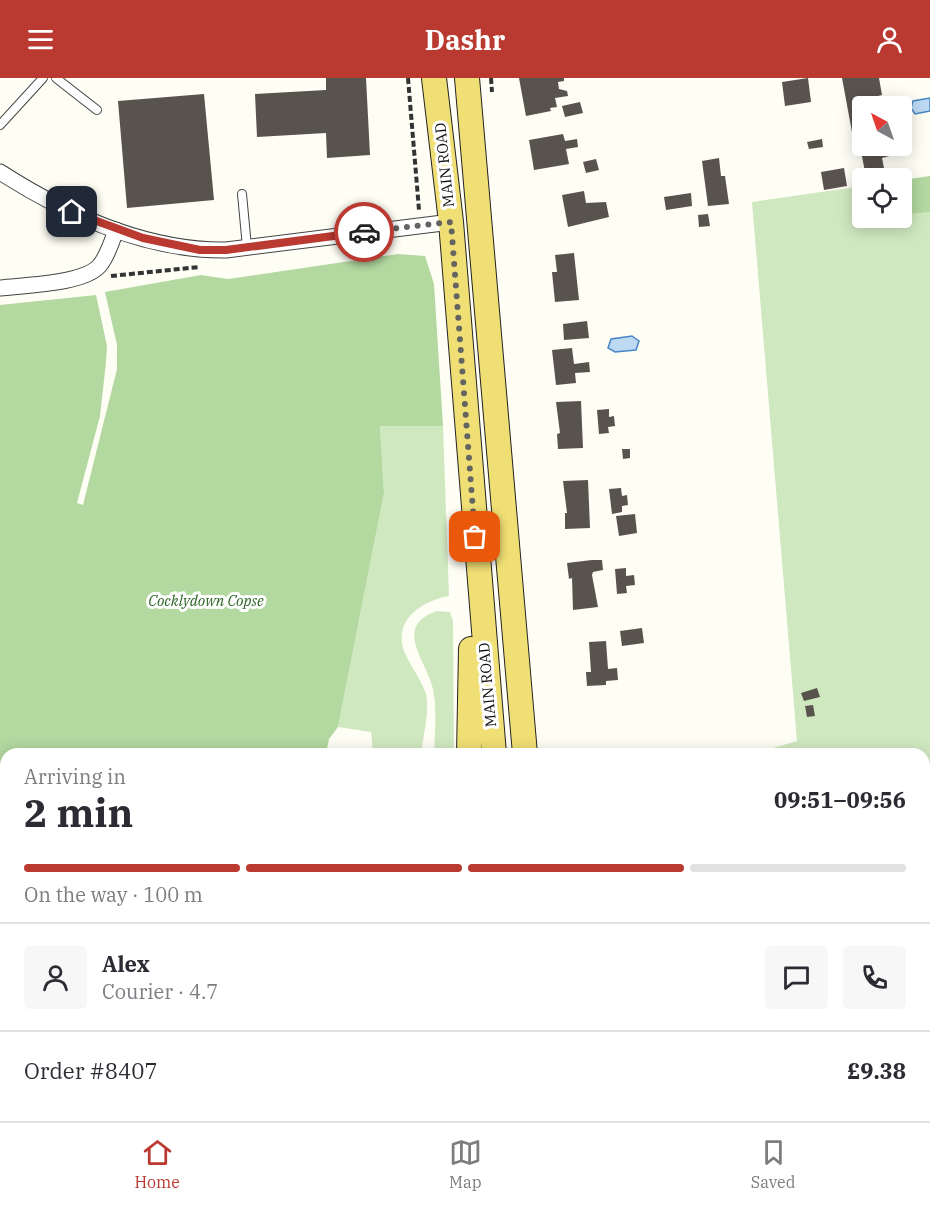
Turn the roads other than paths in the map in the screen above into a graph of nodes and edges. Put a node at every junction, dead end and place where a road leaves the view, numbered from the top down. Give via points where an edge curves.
1 (43, 78) edge
2 (56, 78) edge
3 (434, 78) edge
4 (467, 78) edge
5 (97, 110) dead end
6 (0, 125) edge
7 (0, 172) edge
8 (242, 194) dead end
9 (451, 222) junction
10 (116, 230) junction
11 (247, 248) junction
12 (0, 288) edge
13 (480, 605) junction
14 (469, 748) edge
15 (493, 748) edge
16 (524, 748) edge

1 - 6 lane
2 - 5 lane
3 - 9 main road, MAIN ROAD
4 - 16 main road
7 - 10 street via 39,195
8 - 11 lane
9 - 11 street
9 - 13 main road, MAIN ROAD
10 - 11 street via 200,250
10 - 12 street via 101,264 92,273
13 - 14 main road via 471,632
13 - 15 main road, MAIN ROAD

